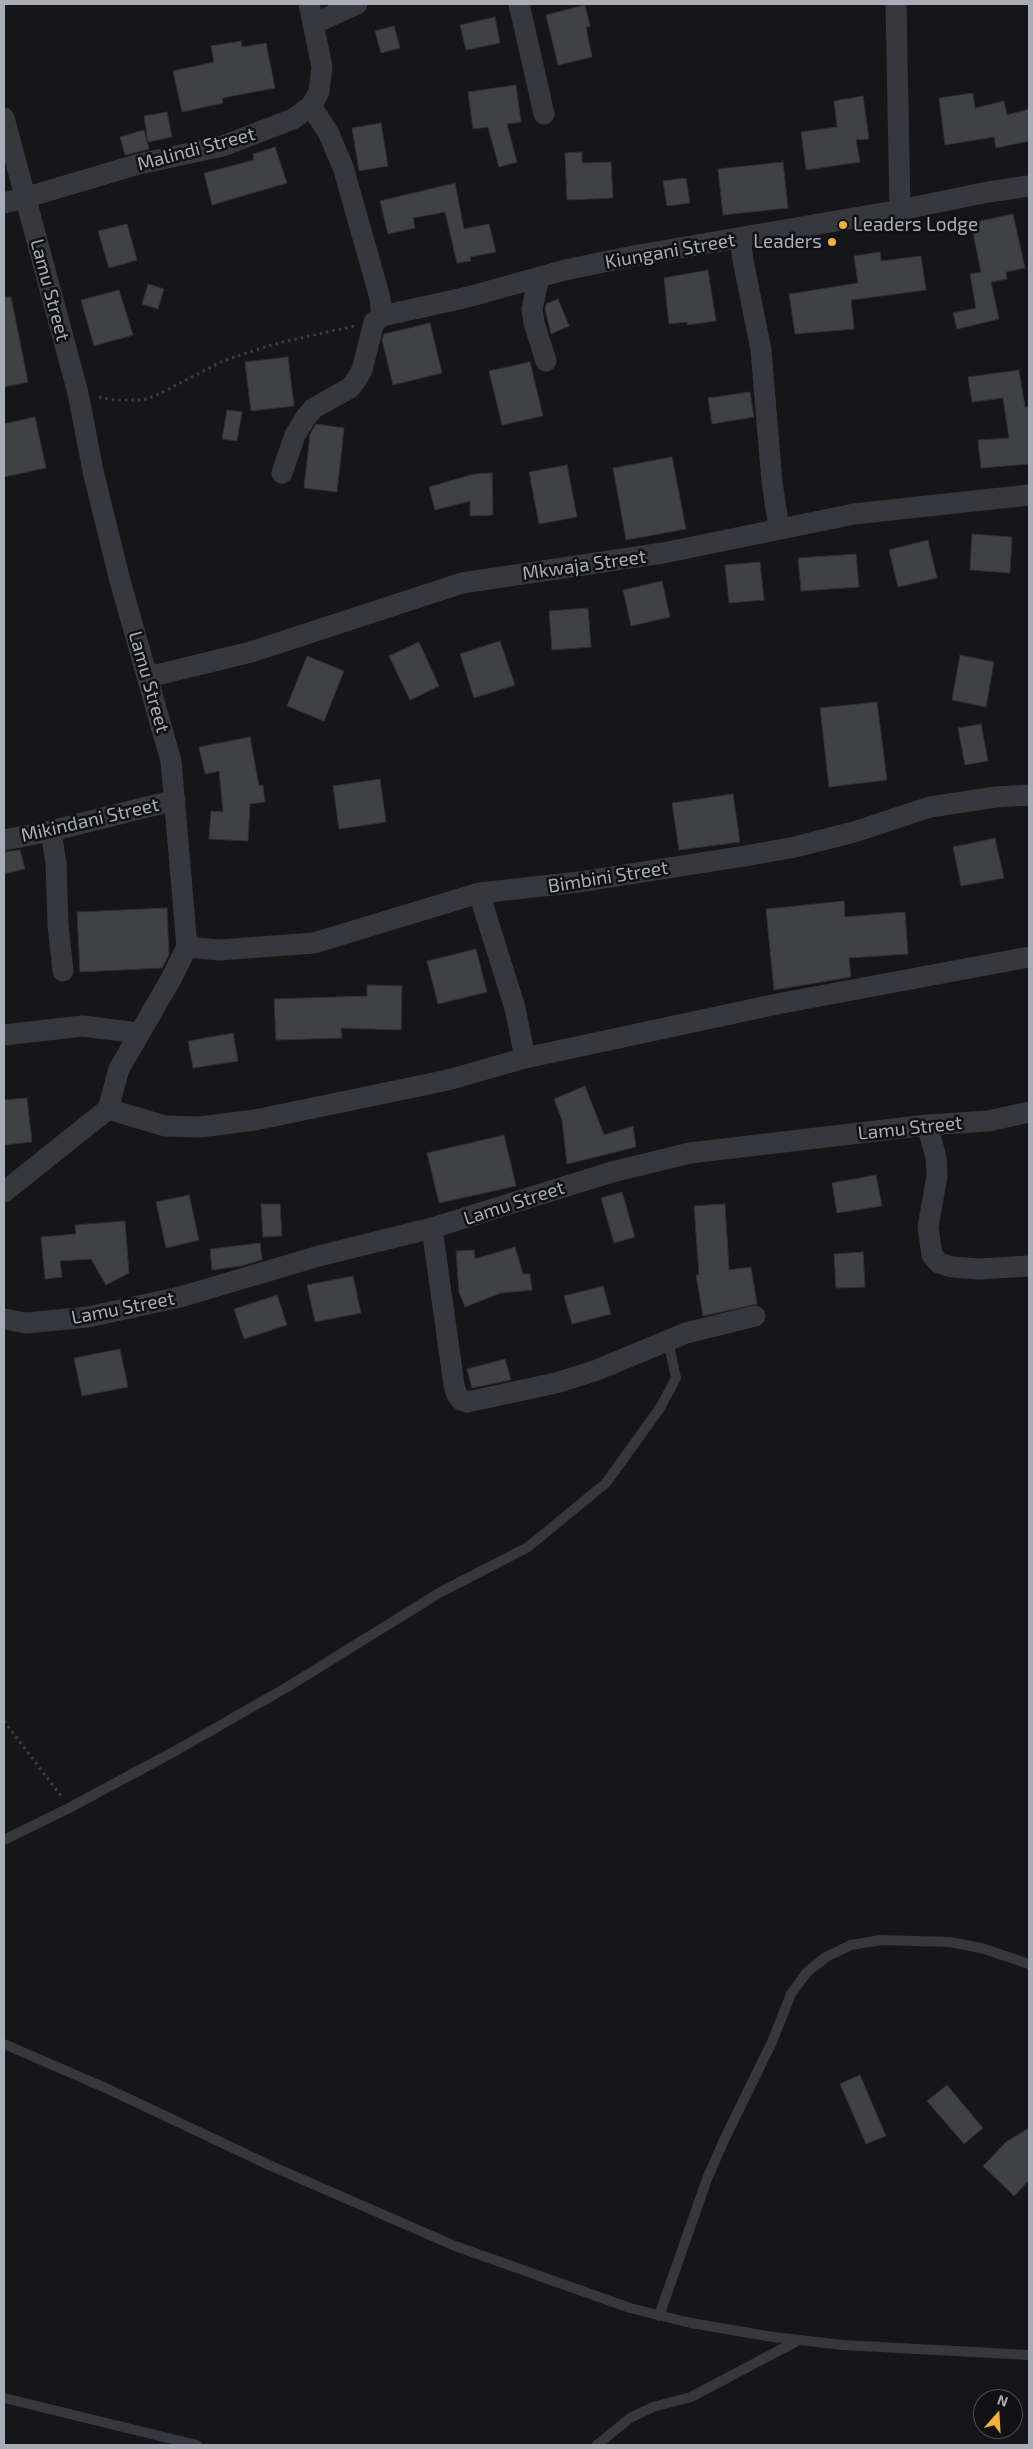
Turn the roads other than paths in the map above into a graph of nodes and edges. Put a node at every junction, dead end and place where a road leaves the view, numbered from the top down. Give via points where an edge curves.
1 (357, 4) edge
2 (519, 4) edge
3 (896, 4) edge
4 (311, 14) edge
5 (310, 106) junction
6 (544, 114) dead end
7 (4, 118) edge
8 (1029, 186) edge
9 (14, 201) edge
10 (900, 210) junction
11 (740, 238) junction
12 (539, 277) junction
13 (378, 319) junction
14 (546, 361) dead end
15 (282, 474) dead end
16 (1029, 494) edge
17 (779, 528) junction
18 (148, 677) junction
19 (1029, 795) edge
20 (175, 800) junction
21 (51, 831) junction
22 (4, 840) edge
23 (478, 893) junction
24 (187, 947) junction
25 (1029, 957) edge
26 (63, 970) dead end
27 (139, 1033) junction
28 (4, 1035) edge
29 (525, 1058) junction
30 (108, 1109) junction
31 (1029, 1112) edge
32 (927, 1125) junction
33 (4, 1192) edge
34 (432, 1228) junction
35 (1029, 1266) edge
36 (755, 1316) dead end
37 (4, 1319) edge
38 (668, 1340) junction
39 (4, 1840) edge
40 (1029, 1964) edge
41 (4, 2044) edge
42 (659, 2316) junction
43 (799, 2340) junction
44 (1029, 2355) edge
45 (4, 2398) edge
46 (197, 2445) edge
47 (597, 2445) edge

1 - 4 street
2 - 6 street
3 - 10 street
4 - 5 street via 322,67 319,92
5 - 9 street, Malindi Street via 293,119 244,139 139,164
5 - 13 street via 328,132 343,167 380,298
7 - 9 street, Lamu Street
8 - 10 street, Kiungani Street
9 - 18 street, Lamu Street via 78,393 119,577
10 - 11 street, Kiungani Street
11 - 12 street, Kiungani Street via 623,258
11 - 17 street via 761,350
12 - 13 street, Kiungani Street
12 - 14 street via 532,309
13 - 15 street via 356,380 350,388 314,408 306,418 295,435
16 - 17 street, Mkwaja Street via 887,509
17 - 18 street, Mkwaja Street via 663,553 462,583 251,652
18 - 20 street, Lamu Street via 171,761
19 - 23 street, Bimbini Street via 930,807 854,832 746,856 580,882
20 - 21 street, Mikindani Street
20 - 24 street, Lamu Street
21 - 22 street, Mikindani Street
21 - 26 street
23 - 24 street, Bimbini Street via 314,944 220,950
23 - 29 street via 515,1008
24 - 27 street
25 - 29 street via 787,1002
27 - 28 street via 82,1026
27 - 30 street via 119,1069
29 - 30 street via 448,1080 255,1120 200,1127 165,1126
30 - 33 street
31 - 32 street, Lamu Street via 988,1121
32 - 34 street, Lamu Street via 690,1153 612,1172
32 - 35 street via 936,1157 937,1176 928,1227 932,1255 952,1267 979,1270
34 - 37 street, Lamu Street via 319,1256 180,1298 88,1317 26,1323
34 - 38 street via 447,1347 454,1385 461,1400 480,1400 556,1383 597,1370
36 - 38 street
38 - 39 lane via 676,1378 660,1408 606,1483 528,1547 439,1593 289,1686 69,1808
40 - 42 lane via 981,1948 950,1942 882,1940 850,1945 826,1956 807,1972 792,1994 725,2138 700,2198
41 - 42 lane via 108,2089 269,2166 456,2246
42 - 43 lane
43 - 44 lane via 844,2346
43 - 47 lane via 690,2397 653,2407 630,2418
45 - 46 lane

